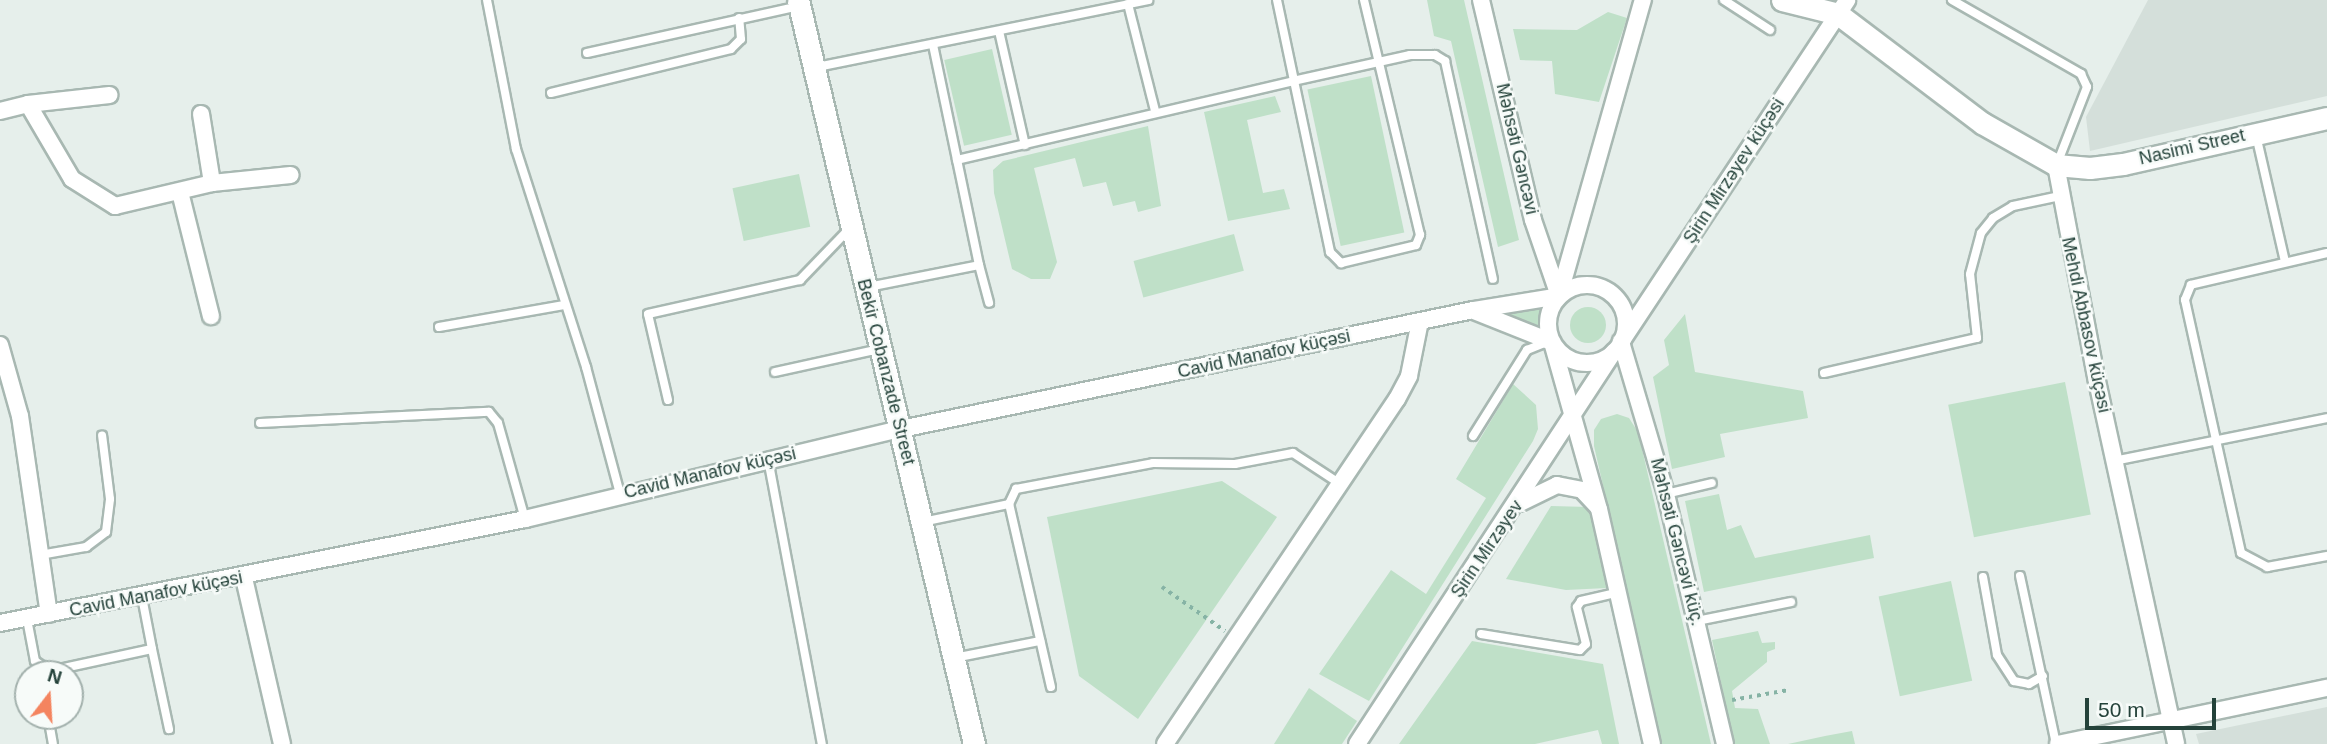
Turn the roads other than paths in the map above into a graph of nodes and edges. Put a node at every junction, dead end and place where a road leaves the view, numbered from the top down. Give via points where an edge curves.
1 (487, 0) edge
2 (1149, 0) edge
3 (1277, 0) edge
4 (1364, 0) edge
5 (1481, 0) edge
6 (1643, 0) edge
7 (1724, 0) edge
8 (1782, 0) edge
9 (1952, 0) edge
10 (798, 3) edge
11 (1128, 4) junction
12 (1840, 5) edge
13 (739, 18) junction
14 (1770, 30) dead end
15 (999, 31) junction
16 (933, 45) junction
17 (587, 53) dead end
18 (1380, 62) junction
19 (814, 67) junction
20 (1293, 81) junction
21 (551, 93) dead end
22 (110, 95) dead end
23 (28, 104) junction
24 (0, 111) edge
25 (1155, 111) junction
26 (201, 114) dead end
27 (2327, 118) edge
28 (2255, 133) junction
29 (1025, 145) junction
30 (957, 160) junction
31 (2056, 165) junction
32 (291, 175) dead end
33 (212, 184) junction
34 (180, 192) junction
35 (2060, 197) junction
36 (850, 227) junction
37 (2327, 253) edge
38 (2285, 262) junction
39 (979, 264) junction
40 (1493, 279) dead end
41 (865, 287) junction
42 (1559, 296) junction
43 (989, 303) dead end
44 (564, 305) junction
45 (1472, 310) junction
46 (211, 316) dead end
47 (1420, 321) junction
48 (439, 327) dead end
49 (1552, 342) junction
50 (0, 345) edge
51 (1618, 347) junction
52 (880, 349) junction
53 (775, 372) dead end
54 (1824, 373) dead end
55 (668, 400) dead end
56 (1573, 415) junction
57 (2327, 418) edge
58 (260, 423) dead end
59 (901, 429) junction
60 (102, 435) dead end
61 (1473, 436) dead end
62 (2215, 441) junction
63 (768, 459) junction
64 (2114, 461) junction
65 (1339, 483) junction
66 (1712, 483) dead end
67 (620, 494) junction
68 (1666, 494) junction
69 (1009, 504) junction
70 (1518, 504) junction
71 (1599, 509) junction
72 (526, 519) junction
73 (922, 522) junction
74 (40, 555) junction
75 (2327, 556) edge
76 (2021, 576) dead end
77 (1983, 577) dead end
78 (244, 578) junction
79 (1617, 593) junction
80 (142, 597) junction
81 (1791, 602) dead end
82 (49, 614) junction
83 (27, 618) junction
84 (1697, 621) junction
85 (0, 623) edge
86 (1481, 634) dead end
87 (1040, 641) junction
88 (152, 649) junction
89 (954, 658) junction
90 (38, 660) edge
91 (84, 664) edge
92 (2043, 676) junction
93 (1051, 687) dead end
94 (2327, 688) edge
95 (2170, 719) junction
96 (169, 729) dead end
97 (282, 744) edge
98 (822, 744) edge
99 (974, 744) edge
100 (1165, 744) edge
101 (1357, 744) edge
102 (1652, 744) edge
103 (1725, 744) edge
104 (2057, 744) edge
105 (2176, 744) edge

1 - 44 lane via 516,149 533,191
2 - 11 lane
3 - 20 lane
4 - 18 lane
5 - 42 street, Məhsəti Gəncəvi via 1533,219
6 - 42 street
7 - 14 lane
8 - 12 street
9 - 31 lane via 2081,74 2087,87
10 - 13 lane
10 - 19 street, Bekir Cobanzade Street
11 - 15 lane
11 - 25 lane
12 - 31 street via 1982,123
12 - 51 street, Şirin Mirzəyev küçəsi
13 - 17 lane
13 - 21 lane via 741,39 731,50
15 - 16 lane
15 - 29 lane
16 - 19 lane
16 - 30 lane
18 - 20 lane
18 - 20 lane via 1420,235 1416,245 1341,263 1330,252
18 - 40 lane via 1435,55 1445,61
19 - 36 street, Bekir Cobanzade Street
20 - 25 lane
22 - 23 street
23 - 24 street
23 - 34 street via 72,179 101,201 115,206
25 - 29 lane
26 - 33 street
27 - 28 street, Nasimi Street
28 - 31 street, Nasimi Street via 2123,164 2090,168
28 - 38 lane
29 - 30 lane
30 - 39 lane
31 - 35 street, Mehdi Abbasov küçəsi
32 - 33 street
33 - 34 street
34 - 46 street
35 - 54 lane via 2013,206 1993,218 1981,233 1970,274 1977,338
35 - 64 street, Mehdi Abbasov küçəsi
36 - 41 street, Bekir Cobanzade Street
36 - 55 lane via 800,280 648,314
37 - 38 lane
38 - 62 lane via 2192,285 2185,300
39 - 41 lane
39 - 43 lane
41 - 52 street, Bekir Cobanzade Street
42 - 45 street, Cavid Manafov küçəsi
42 - 49 street via 1548,318
42 - 51 street via 1581,286 1604,290 1621,307 1625,331
44 - 48 lane
44 - 67 lane
45 - 47 street, Cavid Manafov küçəsi
45 - 49 street
47 - 59 street, Cavid Manafov küçəsi
47 - 65 street via 1409,376
49 - 51 street via 1580,362 1604,359
49 - 56 street
49 - 61 lane via 1527,350
50 - 74 street via 20,416
51 - 56 street, Şirin Mirzəyev
51 - 68 street, Məhsəti Gəncəvi küç.
52 - 53 lane
52 - 59 street, Bekir Cobanzade Street
56 - 70 street, Şirin Mirzəyev
56 - 71 street
57 - 62 lane
58 - 72 lane via 489,412 498,423
59 - 63 street, Cavid Manafov küçəsi
59 - 73 street, Bekir Cobanzade Street
60 - 74 lane via 110,499 106,532 86,547
62 - 64 lane
62 - 75 lane via 2241,553 2267,567
63 - 67 street, Cavid Manafov küçəsi
63 - 98 lane
64 - 95 street, Mehdi Abbasov küçəsi
65 - 69 lane via 1293,453 1235,464 1153,463 1016,489
65 - 100 street
66 - 68 lane
67 - 72 street, Cavid Manafov küçəsi
68 - 84 street, Məhsəti Gəncəvi küç.
69 - 73 lane
69 - 87 lane
70 - 71 street via 1557,485 1582,490
70 - 101 street, Şirin Mirzəyev
71 - 79 street
72 - 78 street, Cavid Manafov küçəsi
73 - 89 street, Bekir Cobanzade Street
74 - 82 street
76 - 92 lane
77 - 92 lane via 1997,655 2014,681 2029,684
78 - 80 street, Cavid Manafov küçəsi
78 - 97 street
79 - 86 lane via 1581,601 1577,607 1586,644 1580,650
79 - 102 street
80 - 82 street, Cavid Manafov küçəsi
80 - 88 lane
81 - 84 lane
82 - 83 street, Cavid Manafov küçəsi
83 - 85 street, Cavid Manafov küçəsi
83 - 90 lane
84 - 103 street, Məhsəti Gəncəvi küç.
87 - 89 lane
87 - 93 lane
88 - 91 lane
88 - 96 lane
89 - 99 street, Bekir Cobanzade Street
92 - 104 lane
94 - 95 street
95 - 104 street
95 - 105 street, Mehdi Abbasov küçəsi

